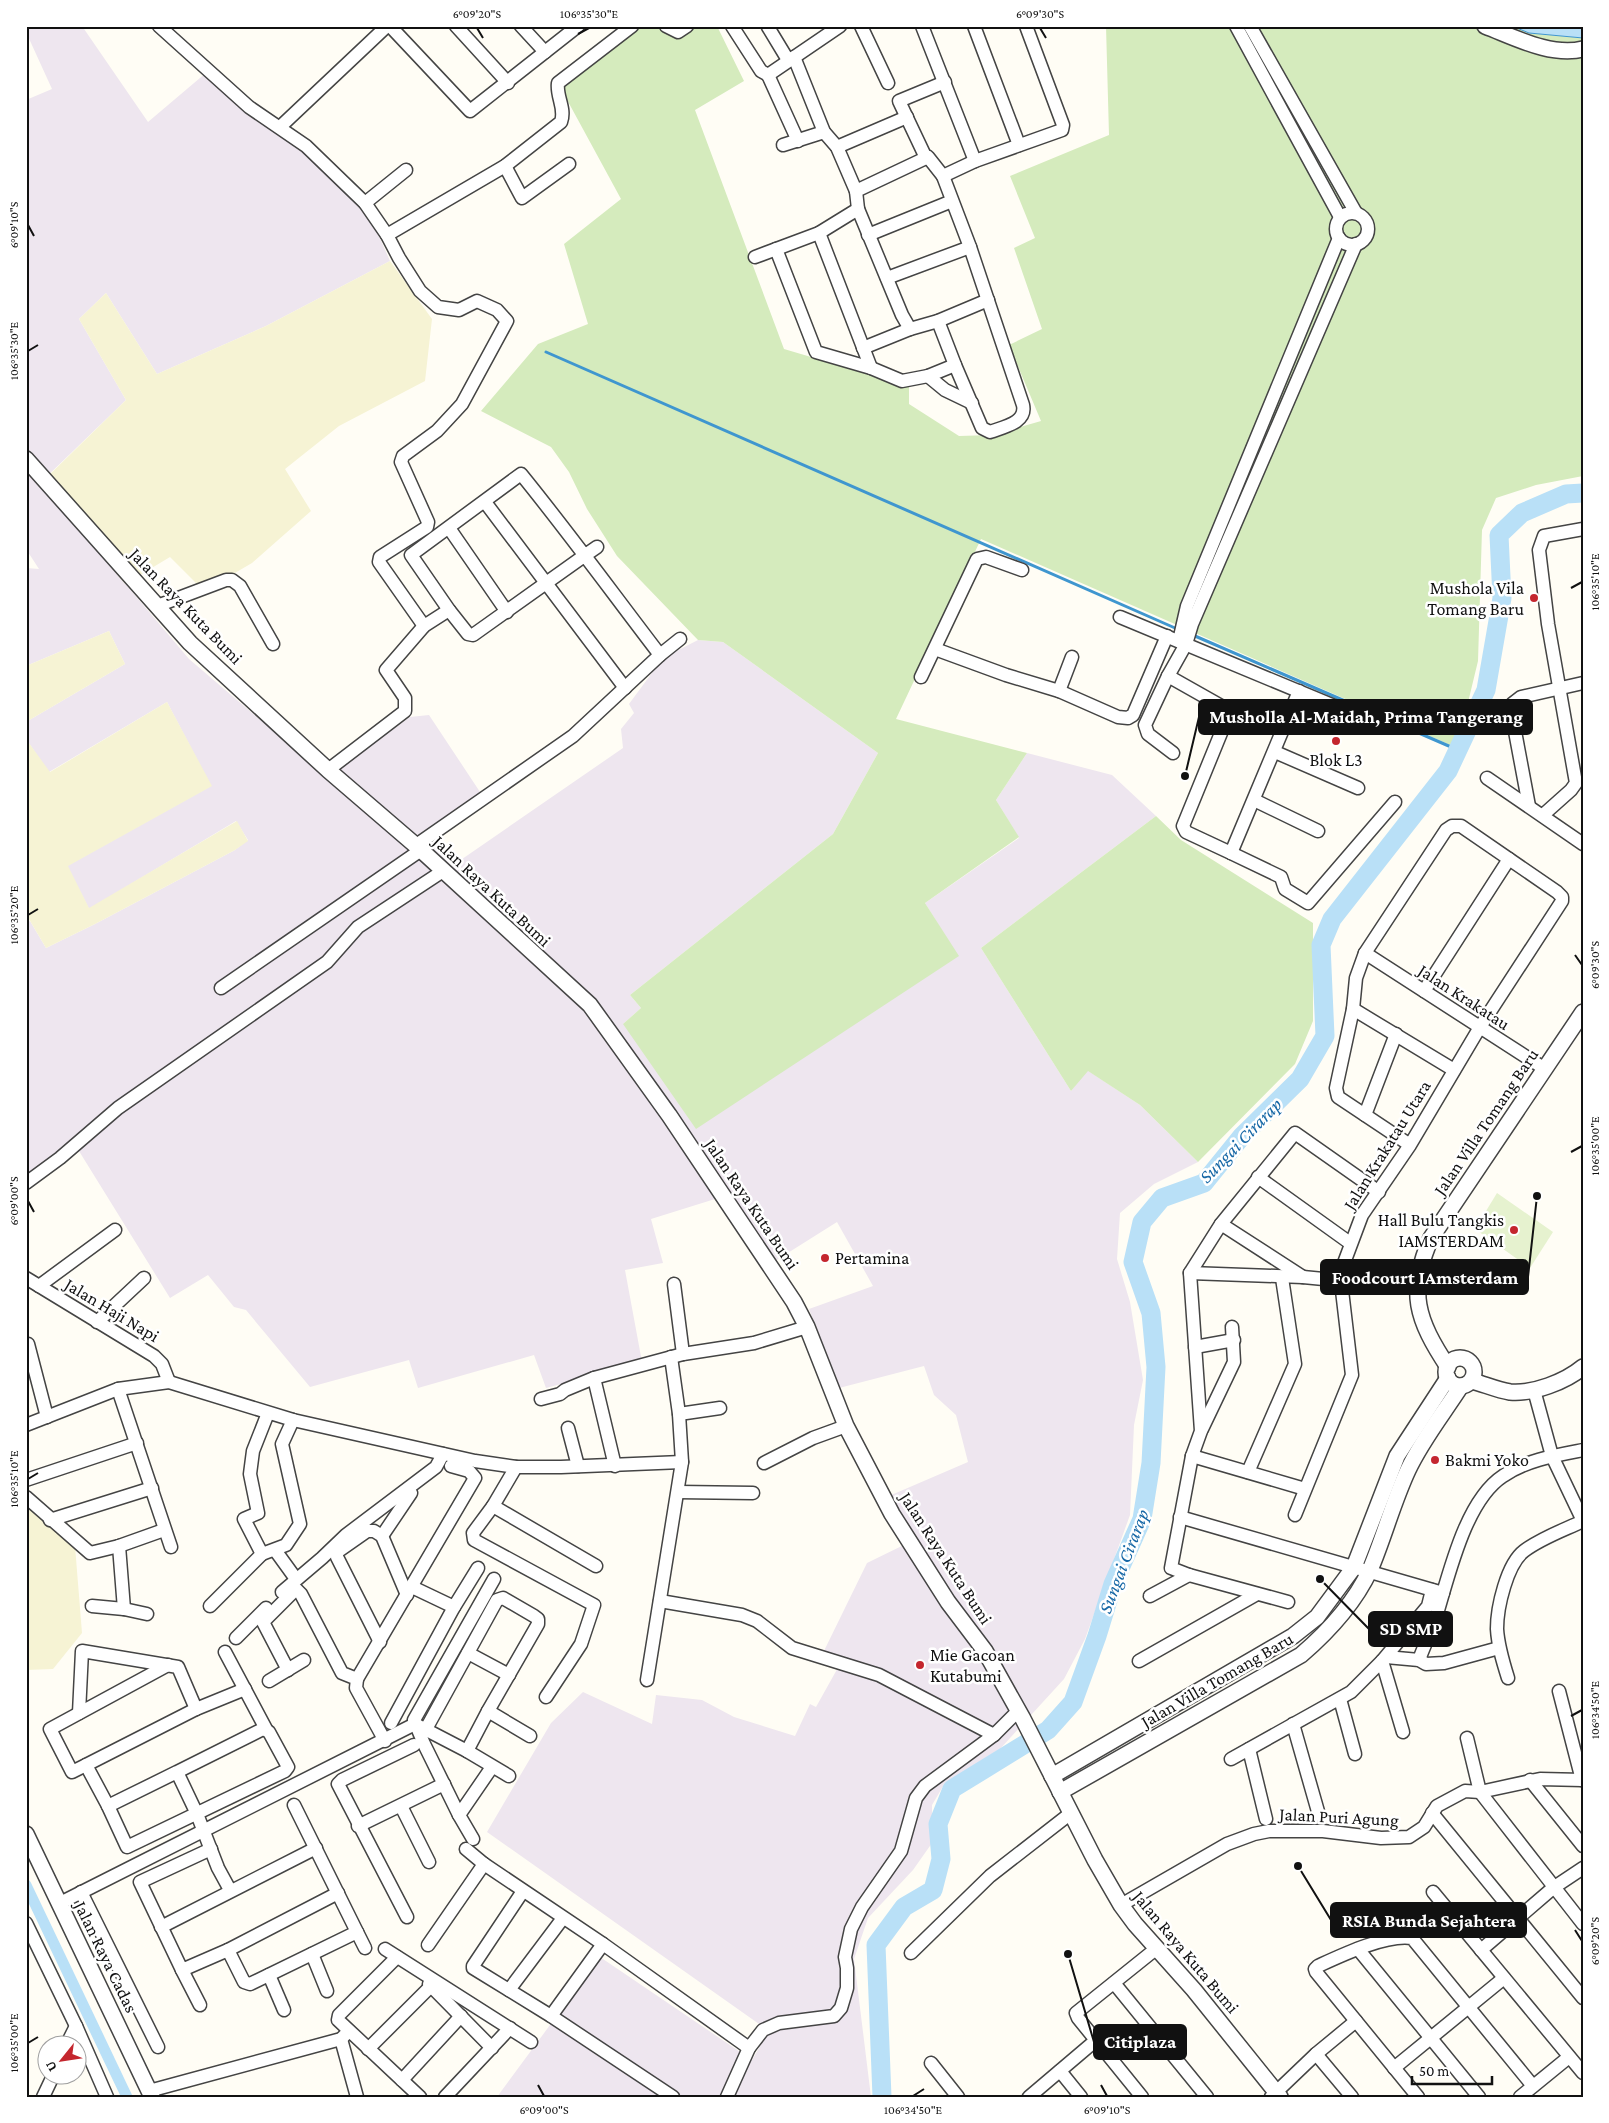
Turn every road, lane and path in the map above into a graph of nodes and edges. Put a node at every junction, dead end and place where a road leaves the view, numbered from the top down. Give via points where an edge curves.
1 (159, 26) edge
2 (456, 26) edge
3 (521, 26) edge
4 (578, 26) edge
5 (632, 26) edge
6 (666, 26) edge
7 (687, 26) edge
8 (732, 26) edge
9 (840, 26) edge
10 (861, 26) edge
11 (922, 26) edge
12 (974, 26) edge
13 (1026, 26) edge
14 (1236, 26) edge
15 (1250, 26) edge
16 (1485, 26) edge
17 (395, 28) edge
18 (768, 28) dead end
19 (820, 32) edge
20 (1252, 44) junction
21 (1583, 49) edge
22 (545, 52) junction
23 (791, 59) junction
24 (768, 75) junction
25 (945, 82) junction
26 (508, 83) junction
27 (888, 84) dead end
28 (907, 117) junction
29 (280, 127) junction
30 (824, 132) junction
31 (798, 141) junction
32 (1019, 145) junction
33 (782, 146) dead end
34 (837, 147) junction
35 (926, 158) junction
36 (975, 161) junction
37 (569, 164) dead end
38 (505, 166) junction
39 (406, 170) dead end
40 (943, 176) junction
41 (856, 191) junction
42 (952, 200) junction
43 (365, 203) junction
44 (858, 209) junction
45 (1356, 213) junction
46 (1340, 217) junction
47 (819, 233) junction
48 (387, 235) junction
49 (868, 235) junction
50 (1339, 238) junction
51 (1356, 244) junction
52 (970, 247) junction
53 (776, 249) junction
54 (755, 257) dead end
55 (887, 278) junction
56 (988, 300) junction
57 (938, 321) junction
58 (910, 329) junction
59 (863, 348) junction
60 (955, 365) junction
61 (871, 368) junction
62 (928, 376) junction
63 (972, 403) junction
64 (26, 459) edge
65 (486, 502) junction
66 (449, 528) junction
67 (1583, 529) edge
68 (597, 547) dead end
69 (584, 556) junction
70 (1022, 570) dead end
71 (546, 584) junction
72 (157, 606) junction
73 (448, 610) junction
74 (506, 612) junction
75 (1120, 618) dead end
76 (424, 626) junction
77 (680, 640) dead end
78 (1178, 640) junction
79 (273, 644) dead end
80 (935, 649) junction
81 (660, 655) junction
82 (1072, 657) dead end
83 (1168, 676) junction
84 (921, 678) dead end
85 (1583, 683) edge
86 (625, 688) junction
87 (1560, 688) junction
88 (1059, 691) junction
89 (1299, 691) junction
90 (1368, 720) dead end
91 (1275, 752) junction
92 (1173, 753) dead end
93 (328, 770) junction
94 (1487, 778) dead end
95 (1358, 788) dead end
96 (1254, 800) junction
97 (1395, 802) dead end
98 (1529, 806) junction
99 (1543, 815) junction
100 (1318, 831) dead end
101 (1583, 844) edge
102 (418, 848) junction
103 (1231, 852) junction
104 (1508, 859) junction
105 (443, 871) junction
106 (1365, 953) junction
107 (221, 988) dead end
108 (1424, 991) junction
109 (1353, 1009) junction
110 (1583, 1012) edge
111 (1480, 1027) junction
112 (1396, 1034) junction
113 (1544, 1069) junction
114 (1454, 1070) junction
115 (1365, 1115) junction
116 (1410, 1145) junction
117 (1258, 1177) junction
118 (26, 1183) edge
119 (1379, 1192) junction
120 (1221, 1224) junction
121 (115, 1230) dead end
122 (1350, 1243) junction
123 (1190, 1273) junction
124 (1303, 1277) junction
125 (26, 1278) edge
126 (144, 1278) dead end
127 (1282, 1278) junction
128 (1341, 1282) junction
129 (674, 1284) dead end
130 (39, 1286) junction
131 (1416, 1288) junction
132 (97, 1322) junction
133 (807, 1326) junction
134 (1232, 1327) dead end
135 (1234, 1340) junction
136 (28, 1344) dead end
137 (1195, 1347) junction
138 (677, 1356) junction
139 (1583, 1367) edge
140 (1448, 1372) junction
141 (594, 1378) junction
142 (168, 1382) junction
143 (1466, 1383) junction
144 (118, 1389) junction
145 (1534, 1390) junction
146 (541, 1400) dead end
147 (720, 1408) dead end
148 (268, 1413) junction
149 (679, 1414) junction
150 (47, 1417) junction
151 (293, 1420) junction
152 (26, 1425) edge
153 (846, 1426) junction
154 (568, 1428) dead end
155 (1201, 1431) junction
156 (137, 1443) junction
157 (1583, 1450) edge
158 (443, 1454) junction
159 (1192, 1456) junction
160 (1552, 1456) junction
161 (682, 1462) junction
162 (764, 1463) dead end
163 (451, 1466) dead end
164 (578, 1466) junction
165 (615, 1466) junction
166 (516, 1467) junction
167 (1248, 1472) junction
168 (26, 1480) edge
169 (152, 1488) junction
170 (1305, 1489) junction
171 (678, 1492) junction
172 (411, 1493) dead end
173 (753, 1494) dead end
174 (26, 1497) edge
175 (494, 1506) junction
176 (1295, 1515) dead end
177 (1180, 1517) junction
178 (50, 1520) junction
179 (1583, 1521) edge
180 (164, 1530) junction
181 (382, 1536) junction
182 (119, 1546) junction
183 (171, 1546) dead end
184 (268, 1552) junction
185 (596, 1566) dead end
186 (1354, 1567) junction
187 (478, 1568) dead end
188 (1369, 1571) junction
189 (1188, 1575) junction
190 (296, 1579) junction
191 (494, 1580) dead end
192 (410, 1591) junction
193 (1438, 1591) junction
194 (1257, 1594) junction
195 (1150, 1596) dead end
196 (660, 1601) junction
197 (1288, 1602) dead end
198 (92, 1606) dead end
199 (210, 1606) dead end
200 (454, 1607) junction
201 (124, 1609) junction
202 (147, 1614) dead end
203 (236, 1638) dead end
204 (380, 1642) junction
205 (1499, 1648) junction
206 (225, 1652) dead end
207 (468, 1653) junction
208 (1384, 1659) junction
209 (304, 1660) dead end
210 (1419, 1660) junction
211 (1139, 1661) dead end
212 (168, 1665) junction
213 (288, 1670) junction
214 (509, 1675) junction
215 (1508, 1678) dead end
216 (357, 1679) junction
217 (646, 1680) dead end
218 (269, 1681) dead end
219 (244, 1689) junction
220 (1559, 1691) dead end
221 (546, 1697) dead end
222 (1340, 1699) junction
223 (196, 1709) junction
224 (488, 1710) junction
225 (79, 1713) junction
226 (1020, 1715) junction
227 (392, 1723) dead end
228 (1293, 1724) junction
229 (421, 1726) junction
230 (266, 1729) junction
231 (1403, 1732) dead end
232 (994, 1735) junction
233 (530, 1736) dead end
234 (1467, 1738) dead end
235 (385, 1741) junction
236 (414, 1745) dead end
237 (1249, 1750) junction
238 (467, 1751) junction
239 (1096, 1752) junction
240 (1355, 1754) dead end
241 (1231, 1759) dead end
242 (86, 1765) junction
243 (492, 1767) junction
244 (1104, 1767) junction
245 (177, 1772) junction
246 (509, 1776) dead end
247 (1052, 1776) junction
248 (1530, 1780) junction
249 (1582, 1780) edge
250 (444, 1784) junction
251 (1060, 1792) junction
252 (1480, 1792) junction
253 (294, 1805) dead end
254 (108, 1806) junction
255 (401, 1806) junction
256 (1071, 1813) junction
257 (1432, 1813) junction
258 (197, 1814) junction
259 (459, 1815) junction
260 (1319, 1815) dead end
261 (1266, 1819) dead end
262 (358, 1826) junction
263 (205, 1831) junction
264 (26, 1834) edge
265 (1583, 1846) edge
266 (316, 1848) junction
267 (211, 1849) junction
268 (429, 1862) dead end
269 (484, 1864) junction
270 (1583, 1868) edge
271 (1553, 1888) junction
272 (230, 1890) junction
273 (523, 1891) junction
274 (81, 1892) junction
275 (1433, 1892) dead end
276 (338, 1894) junction
277 (60, 1903) junction
278 (1121, 1905) junction
279 (407, 1917) dead end
280 (563, 1918) junction
281 (1518, 1919) junction
282 (26, 1923) edge
283 (1583, 1924) edge
284 (161, 1927) junction
285 (357, 1932) junction
286 (604, 1944) junction
287 (428, 1945) dead end
288 (365, 1948) dead end
289 (1157, 1948) junction
290 (385, 1949) dead end
291 (1358, 1949) junction
292 (228, 1950) junction
293 (1480, 1950) junction
294 (912, 1953) dead end
295 (312, 1954) junction
296 (397, 1957) junction
297 (182, 1970) junction
298 (417, 1970) junction
299 (269, 1975) junction
300 (1504, 1978) junction
301 (1114, 1983) junction
302 (431, 1986) junction
303 (510, 1990) junction
304 (327, 1991) dead end
305 (1583, 1998) edge
306 (200, 2005) dead end
307 (1468, 2008) junction
308 (284, 2010) dead end
309 (461, 2016) junction
310 (551, 2016) junction
311 (1356, 2021) junction
312 (76, 2026) junction
313 (510, 2028) junction
314 (345, 2035) junction
315 (71, 2036) edge
316 (1430, 2038) junction
317 (1095, 2041) junction
318 (531, 2042) dead end
319 (158, 2048) dead end
320 (492, 2048) junction
321 (749, 2048) junction
322 (368, 2049) junction
323 (1316, 2054) junction
324 (1569, 2057) junction
325 (931, 2063) dead end
326 (1394, 2068) junction
327 (1060, 2071) junction
328 (1583, 2074) edge
329 (402, 2080) junction
330 (1533, 2086) junction
331 (151, 2094) edge
332 (1276, 2095) edge
333 (107, 2097) edge
334 (357, 2097) edge
335 (420, 2097) edge
336 (445, 2097) edge
337 (672, 2097) edge
338 (728, 2097) edge
339 (958, 2097) edge
340 (1028, 2097) edge
341 (1081, 2097) edge
342 (1142, 2097) edge
343 (1207, 2097) edge
344 (1352, 2097) edge
345 (1418, 2097) edge
346 (1479, 2097) edge
347 (1520, 2097) edge

1 - 29 street via 249,107
2 - 26 street
3 - 22 street
4 - 22 street
5 - 38 street via 558,83 564,114 561,122
6 - 7 street via 678,32
8 - 24 street via 761,71
9 - 19 street
10 - 27 street
11 - 25 street
12 - 32 street
13 - 32 street via 1063,128 1057,133
14 - 20 street
15 - 20 street
16 - 21 street via 1541,47 1572,52
17 - 26 street via 470,112
17 - 29 street
18 - 23 street
19 - 23 street
20 - 45 street
20 - 46 street
22 - 26 street
23 - 24 street
23 - 30 street
24 - 31 street
25 - 28 street via 899,101
25 - 36 street
28 - 34 street
28 - 35 street
29 - 43 street via 306,146
30 - 31 street
30 - 34 street
31 - 33 street
32 - 36 street
34 - 41 street
35 - 40 street via 931,158
35 - 41 street
36 - 40 street
37 - 38 street via 526,196 520,197
38 - 48 street
39 - 43 street
40 - 42 street
41 - 44 street
42 - 49 street
42 - 52 street
43 - 48 street
44 - 47 street
44 - 49 street
45 - 46 street
45 - 51 street via 1365,219 1368,230 1364,240
46 - 50 street via 1336,227
47 - 53 street
47 - 59 street
48 - 76 street via 420,291 438,307 458,310 477,301 497,310 507,322 462,404 437,431 403,456 401,462 428,522 427,527 380,557 379,562
49 - 55 street
50 - 51 street via 1348,244
50 - 78 street via 1186,606
51 - 78 street via 1192,624
52 - 55 street
52 - 56 street
53 - 54 street
53 - 61 street via 813,349
55 - 58 street
56 - 57 street
56 - 63 street via 1024,412 1012,424 990,432 982,428
57 - 58 street
57 - 60 street
58 - 59 street
59 - 61 street
60 - 62 street
60 - 63 street
61 - 62 street via 902,381
62 - 63 street via 945,390
64 - 72 street, Jalan Raya Kuta Bumi
65 - 66 street
65 - 69 street via 521,474
65 - 71 street
66 - 73 street via 411,555
66 - 74 street
67 - 87 street via 1544,536 1539,550
68 - 69 street
69 - 71 street
69 - 81 street
70 - 80 street via 986,558 977,559
71 - 74 street
71 - 86 street
72 - 79 street via 232,580 240,586
72 - 93 street, Jalan Raya Kuta Bumi via 190,643
73 - 74 street via 468,634 473,635
73 - 76 street
75 - 78 street
76 - 93 street via 386,670 404,698 405,711
77 - 81 street
78 - 83 street
78 - 88 street via 1133,715 1128,718 1118,717
78 - 89 street
80 - 84 street
80 - 88 street
81 - 86 street
82 - 88 street
83 - 92 street via 1145,725 1148,734
83 - 103 street via 1230,711 1183,826 1186,832
85 - 87 street
86 - 102 street via 573,736
87 - 98 street via 1521,697 1512,707
87 - 99 street via 1576,783
89 - 90 street
89 - 91 street
91 - 95 street
91 - 96 street
93 - 102 street, Jalan Raya Kuta Bumi
94 - 98 street
96 - 100 street
96 - 103 street
97 - 103 street via 1308,903 1285,889 1281,878
98 - 99 street
99 - 101 street
102 - 105 street, Jalan Raya Kuta Bumi
102 - 107 street
104 - 106 street via 1462,826 1452,826 1446,830
104 - 108 street
104 - 111 street, Jalan Krakatau Utara via 1562,897 1562,901
105 - 118 street via 358,927 326,962 118,1108
105 - 133 street, Jalan Raya Kuta Bumi via 590,1004 680,1131
106 - 108 street, Jalan Krakatau
106 - 109 street via 1356,978
108 - 111 street, Jalan Krakatau
109 - 112 street
109 - 115 street via 1336,1088 1338,1097
110 - 113 street, Jalan Villa Tomang Baru
111 - 113 street, Jalan Krakatau
111 - 114 street, Jalan Krakatau Utara
112 - 114 street
112 - 115 street
113 - 131 street, Jalan Villa Tomang Baru via 1431,1238 1423,1255
114 - 116 street, Jalan Krakatau Utara
115 - 116 street
116 - 119 street, Jalan Krakatau Utara
117 - 119 street via 1295,1133
117 - 120 street
117 - 122 street
119 - 122 street, Jalan Krakatau Utara via 1362,1215
120 - 123 street
120 - 124 street
121 - 130 street
122 - 128 street, Jalan Krakatau Utara
123 - 127 street
123 - 137 street
124 - 127 street
124 - 128 street
125 - 130 street, Jalan Haji Napi
126 - 132 street
127 - 167 street via 1295,1364
128 - 131 street
128 - 170 street, Jalan Krakatau Utara via 1352,1375
129 - 138 street
130 - 132 street, Jalan Haji Napi
131 - 140 street, Jalan Villa Tomang Baru via 1421,1316
132 - 142 street, Jalan Haji Napi via 154,1356 162,1364
133 - 138 street via 754,1343
133 - 153 street, Jalan Raya Kuta Bumi
134 - 135 street
135 - 137 street
135 - 155 street via 1234,1362
136 - 150 street
137 - 155 street
138 - 141 street
138 - 149 street
139 - 145 street
140 - 143 street via 1455,1385
140 - 143 street via 1456,1360 1469,1361 1474,1370
140 - 186 street, Jalan Villa Tomang Baru via 1397,1456
141 - 146 street
141 - 165 street
142 - 144 street
142 - 148 street
143 - 145 street via 1509,1392
143 - 188 street, Jalan Villa Tomang Baru via 1423,1442 1408,1471
144 - 150 street
144 - 156 street
145 - 160 street
147 - 149 street
148 - 151 street
148 - 184 street via 254,1444 250,1474 258,1513 244,1519
149 - 161 street
150 - 152 street
151 - 158 street
151 - 184 street via 282,1444 300,1524 286,1545
153 - 162 street via 813,1438
153 - 226 street, Jalan Raya Kuta Bumi via 892,1514 948,1602 986,1651
154 - 164 street
155 - 159 street
156 - 168 street
156 - 169 street
157 - 160 street
158 - 166 street
158 - 190 street via 436,1467 346,1535
159 - 167 street
159 - 177 street
160 - 179 street
160 - 193 street via 1502,1476 1485,1494 1462,1532
161 - 165 street
161 - 171 street
163 - 192 street via 469,1471 475,1478
164 - 165 street
164 - 166 street
166 - 175 street
167 - 170 street
169 - 178 street
169 - 180 street
170 - 176 street, Jalan Krakatau Utara
171 - 173 street
171 - 196 street
172 - 181 street
174 - 178 street
175 - 185 street
175 - 221 street via 473,1533 474,1540 594,1605 581,1644
177 - 186 street
177 - 189 street via 1170,1565
178 - 182 street via 88,1552
179 - 205 street via 1531,1547 1515,1560 1500,1605
180 - 182 street
180 - 183 street
181 - 192 street
181 - 204 street via 368,1531 337,1552 336,1556
182 - 201 street
184 - 190 street
184 - 199 street
186 - 188 street
186 - 239 street, Jalan Villa Tomang Baru via 1318,1617 1293,1636
187 - 200 street
188 - 193 street
188 - 244 street, Jalan Villa Tomang Baru via 1348,1607 1326,1634 1301,1656
189 - 194 street
189 - 195 street
190 - 203 street
191 - 229 street via 414,1720
192 - 200 street
192 - 204 street
193 - 208 street
193 - 210 street via 1435,1620
194 - 197 street
194 - 211 street
196 - 217 street
196 - 232 street via 742,1615 757,1621 792,1648 879,1675
198 - 201 street
200 - 227 street
201 - 202 street
204 - 216 street
205 - 210 street via 1444,1663 1426,1664
205 - 215 street
206 - 219 street
207 - 214 street
207 - 214 street via 497,1600 503,1598 538,1619
207 - 229 street
208 - 210 street
208 - 222 street
208 - 231 street
209 - 213 street
212 - 223 street via 178,1667
212 - 225 street
212 - 225 street via 82,1651
213 - 216 street via 263,1622 296,1589 342,1672
213 - 218 street
214 - 224 street
216 - 235 street via 356,1688
219 - 223 street
219 - 230 street
220 - 249 street
222 - 228 street
222 - 240 street
223 - 242 street
224 - 233 street
224 - 238 street
225 - 242 street via 50,1728 72,1772
226 - 232 street
226 - 247 street, Jalan Raya Kuta Bumi
228 - 237 street
228 - 260 street
229 - 235 street
229 - 238 street
229 - 250 street
230 - 245 street
230 - 258 street via 288,1770
232 - 321 street via 925,1786 916,1798 901,1851 862,1907 851,1929 845,1957 847,1988 841,2008 834,2016 779,2023 763,2030
234 - 252 street
235 - 263 street
236 - 262 street via 339,1782
237 - 241 street
237 - 261 street
238 - 243 street
239 - 244 street
239 - 247 street, Jalan Villa Tomang Baru
242 - 254 street
243 - 246 street
243 - 259 street
244 - 251 street, Jalan Villa Tomang Baru
245 - 254 street
245 - 258 street
247 - 251 street, Jalan Raya Kuta Bumi
248 - 249 street, Jalan Puri Agung
248 - 252 street, Jalan Puri Agung
248 - 265 street
250 - 255 street
250 - 259 street
251 - 256 street, Jalan Raya Kuta Bumi
252 - 257 street, Jalan Puri Agung via 1466,1791 1449,1798
252 - 271 street
253 - 266 street
254 - 258 street via 127,1847
255 - 262 street
255 - 268 street
256 - 278 street, Jalan Raya Kuta Bumi
256 - 294 street via 990,1876
257 - 278 street, Jalan Puri Agung via 1424,1827 1409,1837 1381,1838 1323,1831 1254,1834 1227,1844
257 - 281 street
258 - 263 street
259 - 269 street via 469,1844
262 - 279 street
263 - 267 street
263 - 274 street
264 - 277 street, Jalan Raya Cadas
266 - 272 street
266 - 276 street
267 - 272 street
267 - 284 street via 140,1882
269 - 273 street
269 - 287 street
270 - 271 street
271 - 281 street
271 - 283 street
272 - 284 street
273 - 280 street
273 - 303 street via 472,1966
274 - 277 street
274 - 319 street
275 - 293 street
276 - 285 street
276 - 292 street
277 - 331 street, Jalan Raya Cadas
278 - 289 street, Jalan Raya Kuta Bumi
280 - 286 street
280 - 303 street
281 - 293 street
281 - 305 street
282 - 312 street
284 - 297 street
285 - 288 street
285 - 295 street
286 - 310 street
286 - 321 street
289 - 301 street
289 - 332 street, Jalan Raya Kuta Bumi
290 - 296 street
291 - 307 street via 1397,1938 1412,1938
291 - 311 street via 1315,1969
291 - 316 street
292 - 297 street
292 - 299 street via 246,1984
293 - 300 street
295 - 299 street
295 - 304 street
296 - 298 street
296 - 314 street via 339,2015
297 - 306 street
298 - 302 street
298 - 313 street
299 - 308 street
300 - 307 street
300 - 324 street
301 - 317 street via 1076,2013
301 - 343 street
302 - 309 street
302 - 322 street
303 - 310 street
307 - 316 street
307 - 330 street
309 - 320 street
309 - 329 street
310 - 337 street
311 - 323 street
311 - 326 street
312 - 315 street
312 - 333 street
313 - 318 street
313 - 320 street
314 - 322 street
314 - 331 street
314 - 334 street
316 - 326 street
316 - 346 street
317 - 327 street
317 - 342 street
320 - 336 street
321 - 338 street
322 - 329 street
323 - 332 street
323 - 344 street
324 - 328 street
324 - 330 street
325 - 339 street
326 - 345 street
327 - 340 street
327 - 341 street
329 - 335 street
330 - 347 street

